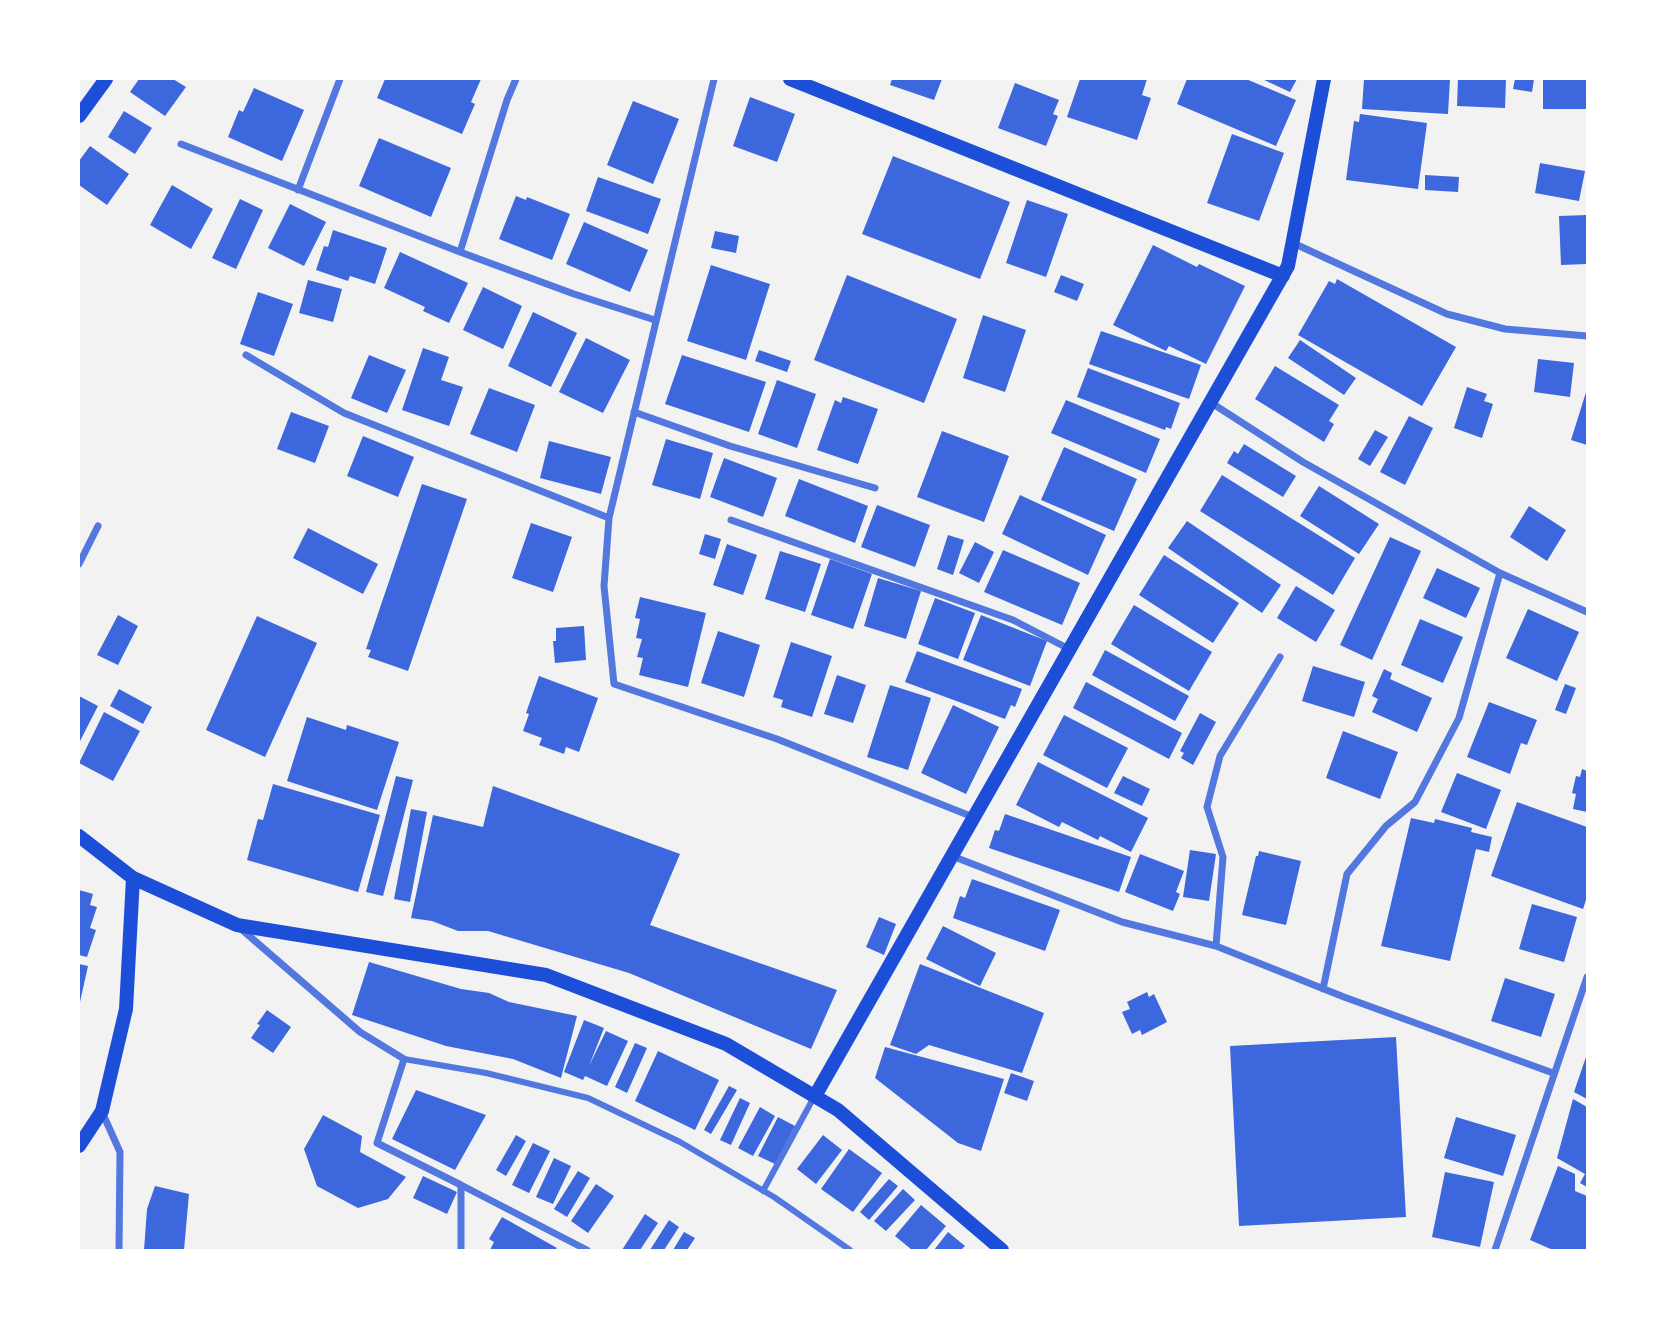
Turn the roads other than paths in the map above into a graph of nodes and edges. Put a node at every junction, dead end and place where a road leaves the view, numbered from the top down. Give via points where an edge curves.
1 (106, 79) edge
2 (340, 79) edge
3 (516, 79) edge
4 (714, 79) edge
5 (790, 79) edge
6 (1324, 79) edge
7 (79, 116) edge
8 (181, 144) dead end
9 (298, 190) junction
10 (1293, 243) junction
11 (460, 252) junction
12 (1283, 276) junction
13 (655, 320) junction
14 (1587, 336) edge
15 (246, 355) dead end
16 (1210, 402) junction
17 (634, 412) junction
18 (875, 488) dead end
19 (609, 518) junction
20 (731, 520) dead end
21 (98, 526) dead end
22 (79, 564) edge
23 (1500, 573) junction
24 (1587, 612) edge
25 (1069, 649) junction
26 (1280, 657) dead end
27 (974, 817) junction
28 (79, 836) edge
29 (952, 856) junction
30 (133, 878) junction
31 (237, 925) junction
32 (1216, 946) junction
33 (1587, 977) edge
34 (1323, 989) junction
35 (404, 1059) junction
36 (1553, 1073) junction
37 (815, 1096) junction
38 (102, 1111) junction
39 (79, 1146) edge
40 (461, 1185) junction
41 (763, 1191) junction
42 (119, 1250) edge
43 (461, 1250) edge
44 (587, 1250) edge
45 (850, 1250) edge
46 (1002, 1250) edge
47 (1495, 1250) edge

1 - 7 main road
2 - 9 street
3 - 11 street
4 - 13 street
5 - 12 main road
6 - 10 main road
8 - 9 street
9 - 11 street
10 - 12 main road
10 - 14 street via 1447,314 1505,330
11 - 13 street
12 - 16 main road
13 - 17 street
15 - 19 street via 344,413
16 - 23 street via 1303,462
16 - 25 main road
17 - 18 street via 730,446
17 - 19 street
19 - 27 street via 604,586 614,684 777,739
20 - 25 street via 1013,620
21 - 22 street
23 - 24 street
23 - 34 street via 1453,730 1415,802 1386,826 1347,874
25 - 27 main road
26 - 32 street via 1220,757 1207,807 1223,857
27 - 29 main road
28 - 30 main road
29 - 32 street via 1122,922
29 - 37 main road
30 - 31 main road
30 - 38 main road via 125,1009
31 - 35 street via 360,1032
31 - 37 main road via 546,975 726,1044
32 - 34 street
33 - 36 street
34 - 36 street
35 - 40 street via 377,1143
35 - 41 street via 588,1098 680,1142
36 - 47 street
37 - 41 street
37 - 46 main road via 838,1110
38 - 39 main road
38 - 42 street via 120,1152
40 - 43 street
40 - 44 street
41 - 45 street

